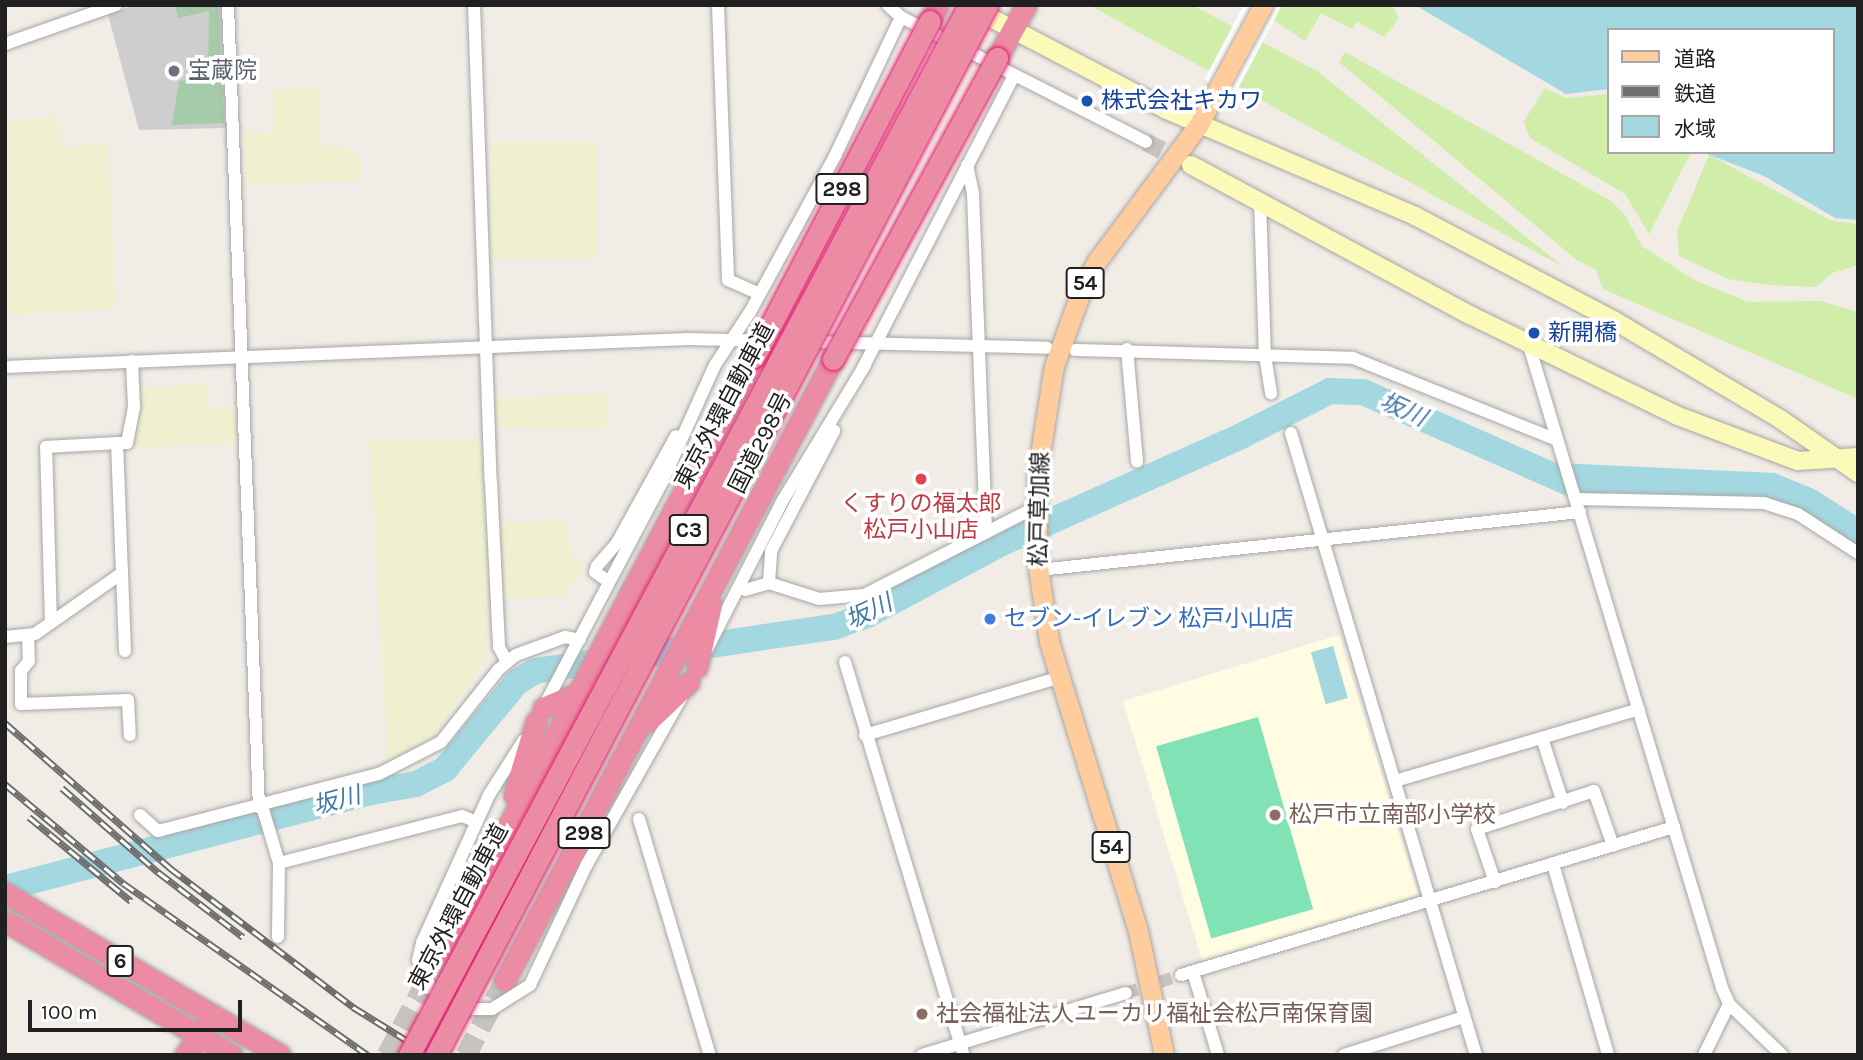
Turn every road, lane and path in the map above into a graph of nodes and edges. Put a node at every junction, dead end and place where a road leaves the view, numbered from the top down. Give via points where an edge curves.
1 (228, 5) edge
2 (474, 5) edge
3 (718, 5) edge
4 (888, 5) edge
5 (968, 5) edge
6 (987, 5) edge
7 (1026, 5) edge
8 (1263, 5) edge
9 (109, 6) edge
10 (934, 13) edge
11 (901, 17) junction
12 (1013, 30) junction
13 (5, 44) edge
14 (1014, 75) junction
15 (1199, 124) junction
16 (1146, 142) tunnel mouth
17 (967, 165) junction
18 (1191, 165) tunnel mouth
19 (1260, 200) junction
20 (759, 294) junction
21 (732, 340) junction
22 (1528, 341) junction
23 (875, 342) junction
24 (487, 346) junction
25 (978, 347) junction
26 (1047, 348) dead end
27 (1126, 349) junction
28 (1075, 350) dead end
29 (1265, 355) junction
30 (242, 356) junction
31 (132, 361) junction
32 (865, 365) junction
33 (5, 367) edge
34 (1271, 394) dead end
35 (687, 422) junction
36 (1291, 433) dead end
37 (117, 443) junction
38 (1559, 446) junction
39 (1858, 457) edge
40 (1838, 459) junction
41 (1137, 462) dead end
42 (1858, 473) edge
43 (1576, 499) junction
44 (1036, 510) junction
45 (1580, 512) junction
46 (986, 533) junction
47 (1322, 538) junction
48 (1858, 553) edge
49 (1039, 570) junction
50 (122, 573) junction
51 (604, 579) dead end
52 (769, 583) junction
53 (745, 590) dead end
54 (705, 596) junction
55 (639, 599) tunnel mouth
56 (709, 622) junction
57 (51, 624) junction
58 (28, 635) junction
59 (5, 637) edge
60 (580, 640) junction
61 (125, 651) dead end
62 (507, 662) junction
63 (845, 663) dead end
64 (693, 675) junction
65 (1058, 678) junction
66 (576, 694) junction
67 (543, 708) junction
68 (1639, 709) junction
69 (637, 732) junction
70 (865, 735) junction
71 (130, 736) dead end
72 (1542, 738) junction
73 (1395, 780) junction
74 (1563, 803) junction
75 (260, 806) junction
76 (512, 811) junction
77 (139, 815) dead end
78 (639, 819) dead end
79 (477, 822) junction
80 (1674, 827) junction
81 (1613, 846) junction
82 (279, 863) junction
83 (1553, 864) junction
84 (1495, 882) junction
85 (14, 898) edge
86 (1430, 900) junction
87 (5, 921) edge
88 (278, 937) dead end
89 (443, 950) tunnel mouth
90 (505, 980) tunnel mouth
91 (1126, 993) tunnel mouth
92 (1729, 1004) junction
93 (1464, 1017) junction
94 (217, 1018) junction
95 (197, 1034) junction
96 (962, 1049) edge
97 (1372, 1051) edge
98 (219, 1052) edge
99 (185, 1055) edge
100 (280, 1055) edge
101 (409, 1055) edge
102 (436, 1055) edge
103 (710, 1055) edge
104 (922, 1055) edge
105 (1164, 1055) edge
106 (1219, 1055) edge
107 (1344, 1055) edge
108 (1476, 1055) edge
109 (1608, 1055) edge
110 (1704, 1055) edge
111 (1783, 1055) edge

1 - 30 street
2 - 24 street
3 - 20 street via 729,280
4 - 11 street
5 - 12 street
5 - 101 highway, 東京外環自動車道 / C3, bridge
6 - 102 highway, 東京外環自動車道 / C3, bridge
7 - 12 highway, 国道298号
8 - 15 main road, 松戸草加線 / 54
9 - 13 street
10 - 66 highway, 国道298号 / 298, bridge
11 - 14 street
11 - 20 street via 835,156
12 - 15 street
12 - 54 highway, 国道298号, bridge
14 - 16 street
14 - 17 street
15 - 40 street via 1415,216 1710,375
15 - 44 main road, 松戸草加線 / 54 via 1097,261 1068,319 1045,407
17 - 23 street
17 - 25 street via 973,194
18 - 19 street
19 - 22 street via 1470,315
19 - 29 street
20 - 21 street
21 - 23 street
21 - 24 street
21 - 35 street
22 - 38 street
22 - 40 street via 1678,416 1762,450 1798,461
23 - 25 street
23 - 32 street
24 - 30 street
24 - 62 street via 499,647
25 - 26 street
25 - 46 street
27 - 28 street
27 - 29 street
27 - 41 street
29 - 34 street
29 - 38 street via 1353,358
30 - 31 street
30 - 75 street
31 - 33 street
31 - 37 street via 134,408 127,443
32 - 52 street via 771,551
32 - 56 street
35 - 51 street via 664,453 618,543 597,566 595,572
35 - 60 street via 663,480
36 - 47 street
37 - 50 street
37 - 57 street via 46,447
38 - 43 street
39 - 40 street
40 - 42 street
43 - 45 street
43 - 48 street via 1764,503 1798,514
44 - 46 street
44 - 49 main road, 松戸草加線 / 54
45 - 47 street
45 - 68 street
46 - 52 street via 864,595 819,599
47 - 49 street
47 - 73 street
49 - 65 main road, 松戸草加線 / 54
50 - 57 street
50 - 61 street
52 - 53 street
54 - 55 street
54 - 56 highway
56 - 64 highway
56 - 69 highway, 298 via 660,684
57 - 58 street
58 - 59 street
58 - 71 street via 29,661 21,671 21,704 128,700
60 - 62 street via 565,638
60 - 67 street
62 - 75 street via 442,742 428,751 379,774
63 - 70 street
64 - 69 highway
64 - 79 street via 586,866 541,968 519,995 492,1009 467,1009 446,1000 431,988 418,960 425,934
65 - 70 street
65 - 105 main road, 松戸草加線 / 54 via 1138,931
66 - 67 highway
66 - 76 highway, 国道298号 / 298
67 - 76 highway via 517,774
67 - 79 street
68 - 72 street
68 - 80 street
69 - 90 highway, 298
70 - 96 street
72 - 73 street
72 - 74 street
73 - 86 street
74 - 81 street via 1594,791
74 - 84 street via 1477,829
75 - 77 street via 159,831
75 - 82 street
76 - 89 highway, 国道298号 / 298
78 - 103 street
79 - 82 street via 462,816
80 - 81 street
80 - 92 street
81 - 83 street
82 - 88 street
83 - 84 street
83 - 109 street
84 - 86 street
85 - 94 highway, 6
86 - 93 street
86 - 106 street via 1187,973
87 - 95 highway, 6
91 - 96 street
92 - 110 street
92 - 111 street
93 - 97 street
93 - 108 street
94 - 95 highway
94 - 98 highway
94 - 100 highway, 6
95 - 98 highway, 6
95 - 99 highway
96 - 104 street
97 - 107 street

